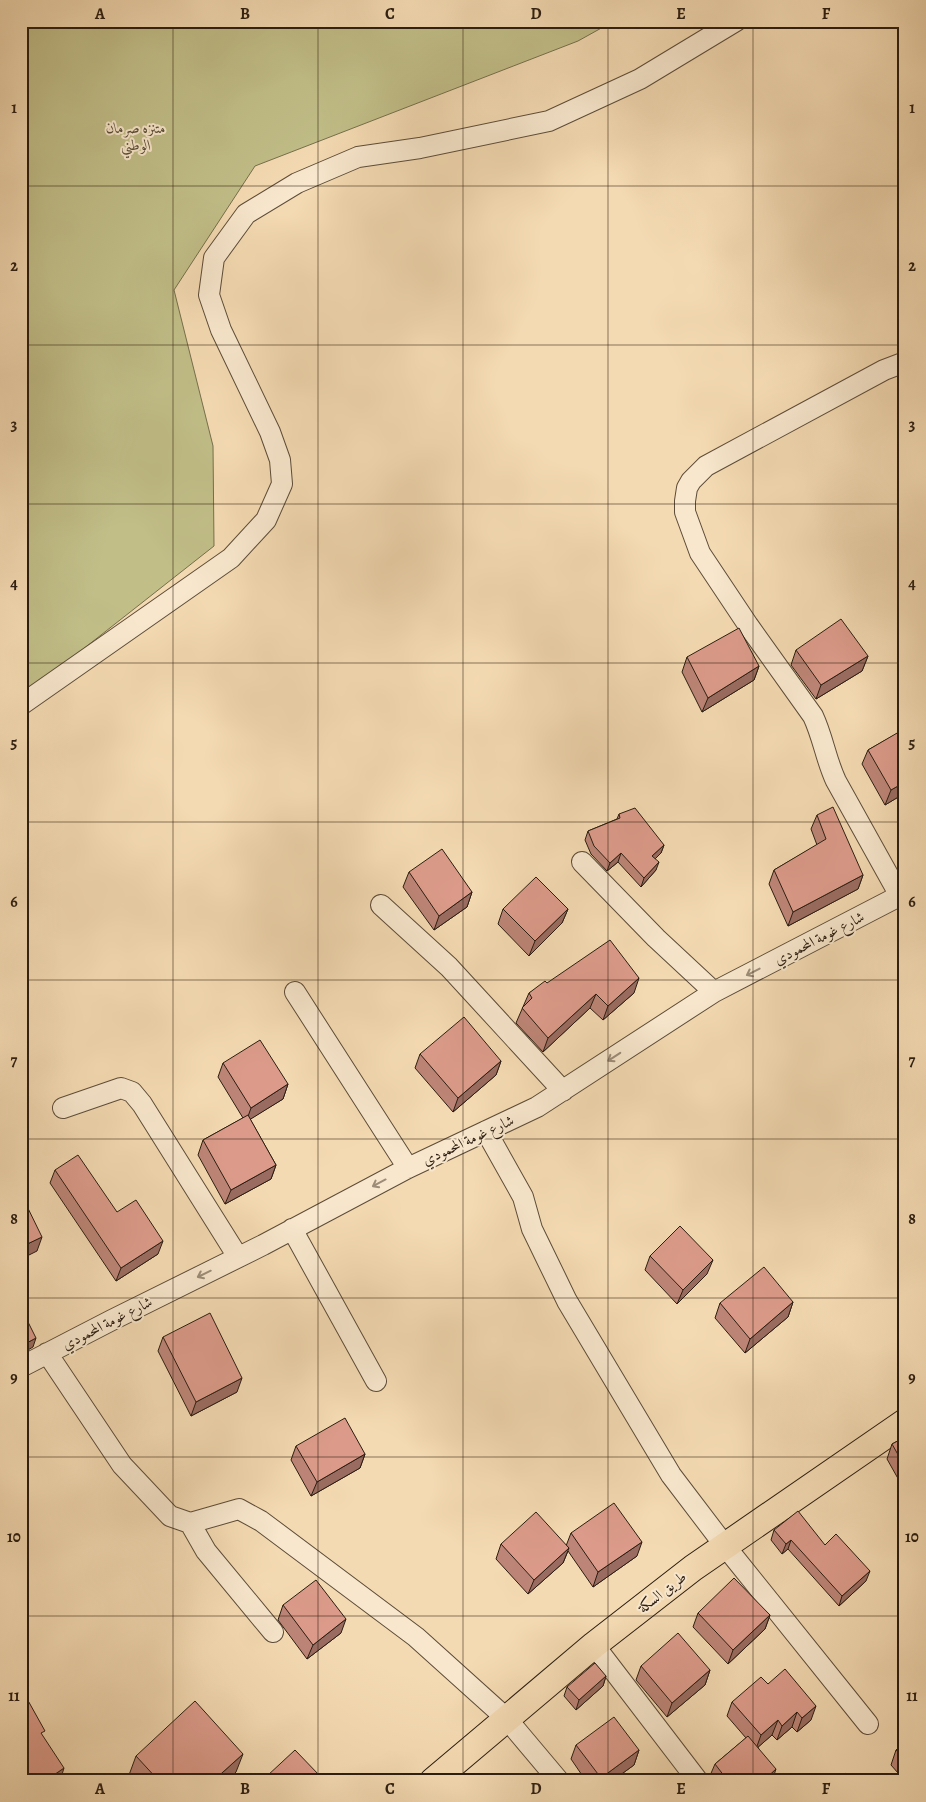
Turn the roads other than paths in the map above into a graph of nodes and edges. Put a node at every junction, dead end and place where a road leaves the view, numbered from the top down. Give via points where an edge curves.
1 (736, 21) edge
2 (905, 362) edge
3 (21, 705) edge
4 (582, 862) dead end
5 (902, 895) edge
6 (381, 905) dead end
7 (294, 992) dead end
8 (714, 992) junction
9 (563, 1091) junction
10 (63, 1108) dead end
11 (486, 1131) junction
12 (408, 1168) junction
13 (292, 1229) junction
14 (238, 1258) junction
15 (47, 1353) junction
16 (21, 1367) edge
17 (376, 1381) dead end
18 (905, 1422) edge
19 (190, 1523) junction
20 (725, 1546) junction
21 (273, 1632) dead end
22 (594, 1645) junction
23 (506, 1718) junction
24 (868, 1724) dead end
25 (433, 1781) edge
26 (559, 1781) edge
27 (698, 1781) edge

1 - 3 street via 640,79 549,121 420,148 358,157 297,183 246,214 214,258 209,295 220,330 270,432 280,460 282,484 266,520 231,558
2 - 5 street via 884,370 706,466 687,488 685,506 700,553 813,716 836,781
4 - 8 street
5 -> 8 street, شارع غومة المحمودي
6 - 9 street via 449,967
7 - 12 street
8 -> 9 street, شارع غومة المحمودي
9 - 11 street, شارع غومة المحمودي via 538,1107
10 - 14 street via 121,1088 132,1092
11 - 12 street, شارع غومة المحمودي
11 - 20 street via 522,1196 532,1229 567,1302 671,1475
12 -> 13 street, شارع غومة المحمودي
13 - 14 street, شارع غومة المحمودي
13 - 17 street
14 -> 15 street, شارع غومة المحمودي
15 - 16 street, شارع غومة المحمودي
15 - 19 street via 122,1465 170,1516
18 - 20 main road, طريق السكة
19 - 21 street via 206,1551
19 - 23 street via 239,1509 261,1521 416,1637
20 - 22 main road, طريق السكة
20 - 24 street
22 - 23 main road, طريق السكة
22 - 27 street
23 - 25 main road, طريق السكة
23 - 26 street

